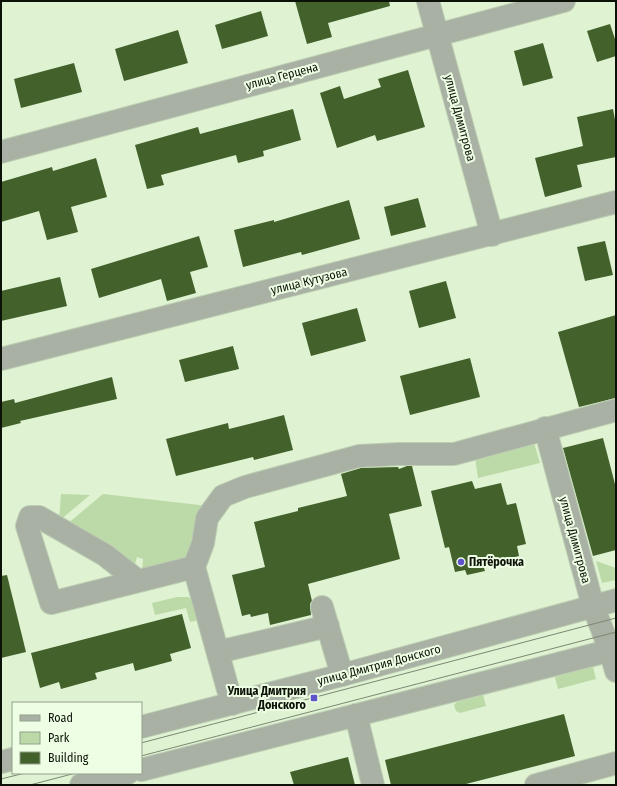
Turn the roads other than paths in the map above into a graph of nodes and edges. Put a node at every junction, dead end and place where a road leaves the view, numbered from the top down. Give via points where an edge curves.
1 (428, 1) edge
2 (564, 1) edge
3 (437, 34) junction
4 (1, 152) edge
5 (616, 202) edge
6 (492, 235) junction
7 (1, 360) edge
8 (616, 410) edge
9 (545, 428) junction
10 (194, 567) junction
11 (138, 581) junction
12 (616, 600) edge
13 (593, 606) junction
14 (613, 649) edge
15 (218, 652) junction
16 (616, 671) edge
17 (342, 675) junction
18 (232, 704) junction
19 (356, 715) junction
20 (142, 727) edge
21 (12, 759) edge
22 (1, 762) edge
23 (616, 763) edge
24 (142, 770) edge
25 (124, 774) edge
26 (81, 785) edge
27 (373, 785) edge
28 (536, 785) edge

1 - 3 street, улица Димитрова
2 - 3 street, улица Герцена
3 - 4 street, улица Герцена
3 - 6 street, улица Димитрова
5 - 6 street, улица Кутузова
6 - 7 street, улица Кутузова
8 - 9 street
9 - 10 street via 454,454 359,456 244,486 223,496 207,518 203,544
9 - 13 street, улица Димитрова
10 - 11 street
10 - 15 street
11 - 11 street via 51,603 27,526 30,517 39,517 105,555
12 - 13 street, улица Дмитрия Донского
13 - 14 street, улица Димитрова
13 - 17 street, улица Дмитрия Донского
14 - 16 street, улица Димитрова
14 - 19 street
15 - 17 street via 325,616
15 - 18 street
17 - 18 street, улица Дмитрия Донского
18 - 20 street, улица Дмитрия Донского
19 - 24 street
19 - 27 street
21 - 22 street
23 - 28 street
25 - 26 street

